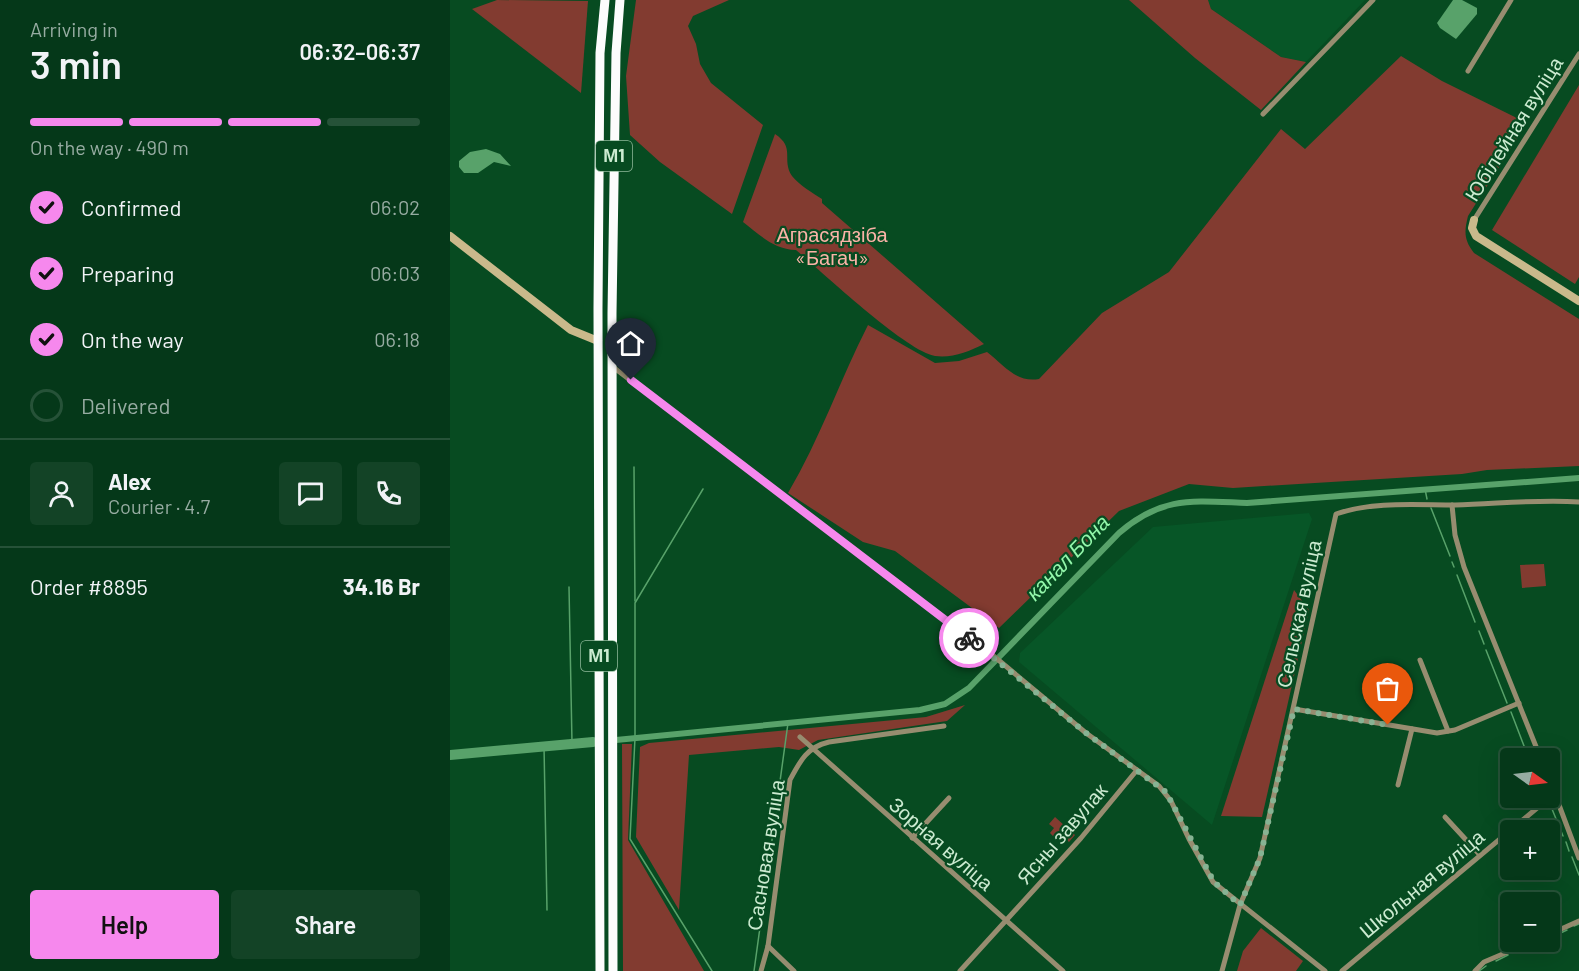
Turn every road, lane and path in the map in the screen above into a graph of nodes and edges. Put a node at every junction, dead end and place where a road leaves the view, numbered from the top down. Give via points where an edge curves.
1 (605, 0) edge
2 (620, 0) edge
3 (1373, 0) edge
4 (1511, 0) edge
5 (1579, 54) edge
6 (1468, 71) dead end
7 (1263, 114) dead end
8 (1474, 220) joint
9 (450, 236) edge
10 (1579, 301) edge
11 (598, 341) junction
12 (613, 368) junction
13 (1579, 502) edge
14 (1452, 505) junction
15 (1420, 660) dead end
16 (1520, 703) junction
17 (1294, 709) junction
18 (944, 726) dead end
19 (1412, 729) junction
20 (1448, 731) junction
21 (800, 737) dead end
22 (811, 747) junction
23 (1537, 748) edge
24 (1137, 770) junction
25 (1398, 785) dead end
26 (949, 798) dead end
27 (1537, 808) edge
28 (1556, 808) edge
29 (1445, 817) dead end
30 (912, 838) junction
31 (1480, 855) junction
32 (1579, 858) edge
33 (1240, 905) junction
34 (1006, 920) junction
35 (1579, 921) edge
36 (1560, 930) edge
37 (768, 946) junction
38 (1509, 952) edge
39 (600, 971) edge
40 (613, 971) edge
41 (761, 971) edge
42 (794, 971) edge
43 (960, 971) edge
44 (1063, 971) edge
45 (1222, 971) edge
46 (1325, 971) edge
47 (1342, 971) edge
48 (1475, 971) edge

1 - 11 highway, М1 via 600,53
2 - 12 highway, М1 via 616,52
3 - 7 street
4 - 6 street
5 - 8 street, Юбілейная вуліца
8 - 10 street via 1474,234
9 - 11 street via 571,330
11 - 39 highway, М1
12 - 24 street via 990,653
12 - 40 highway, М1
13 - 14 street via 1544,499
14 - 16 street via 1464,567
14 - 17 street, Сельская вуліца via 1424,503 1336,514
15 - 20 street
16 - 20 street
16 - 23 street
17 - 19 street
17 - 33 street, Сельская вуліца via 1260,858
18 - 22 street
19 - 20 street
19 - 25 street
21 - 22 street, Зорная вуліца
22 - 30 street, Зорная вуліца
22 - 37 street, Сасновая вуліца via 790,780
24 - 33 street via 1166,792 1214,882
24 - 34 street, Ясны завулак
26 - 30 street
27 - 31 street, Школьная вуліца
28 - 32 street
29 - 31 street
30 - 34 street, Зорная вуліца
31 - 47 street, Школьная вуліца
33 - 45 street, Сельская вуліца
33 - 46 street
34 - 43 street, Ясны завулак
34 - 44 street, Зорная вуліца
35 - 36 street
37 - 41 street, Сасновая вуліца
37 - 42 street
38 - 48 street

